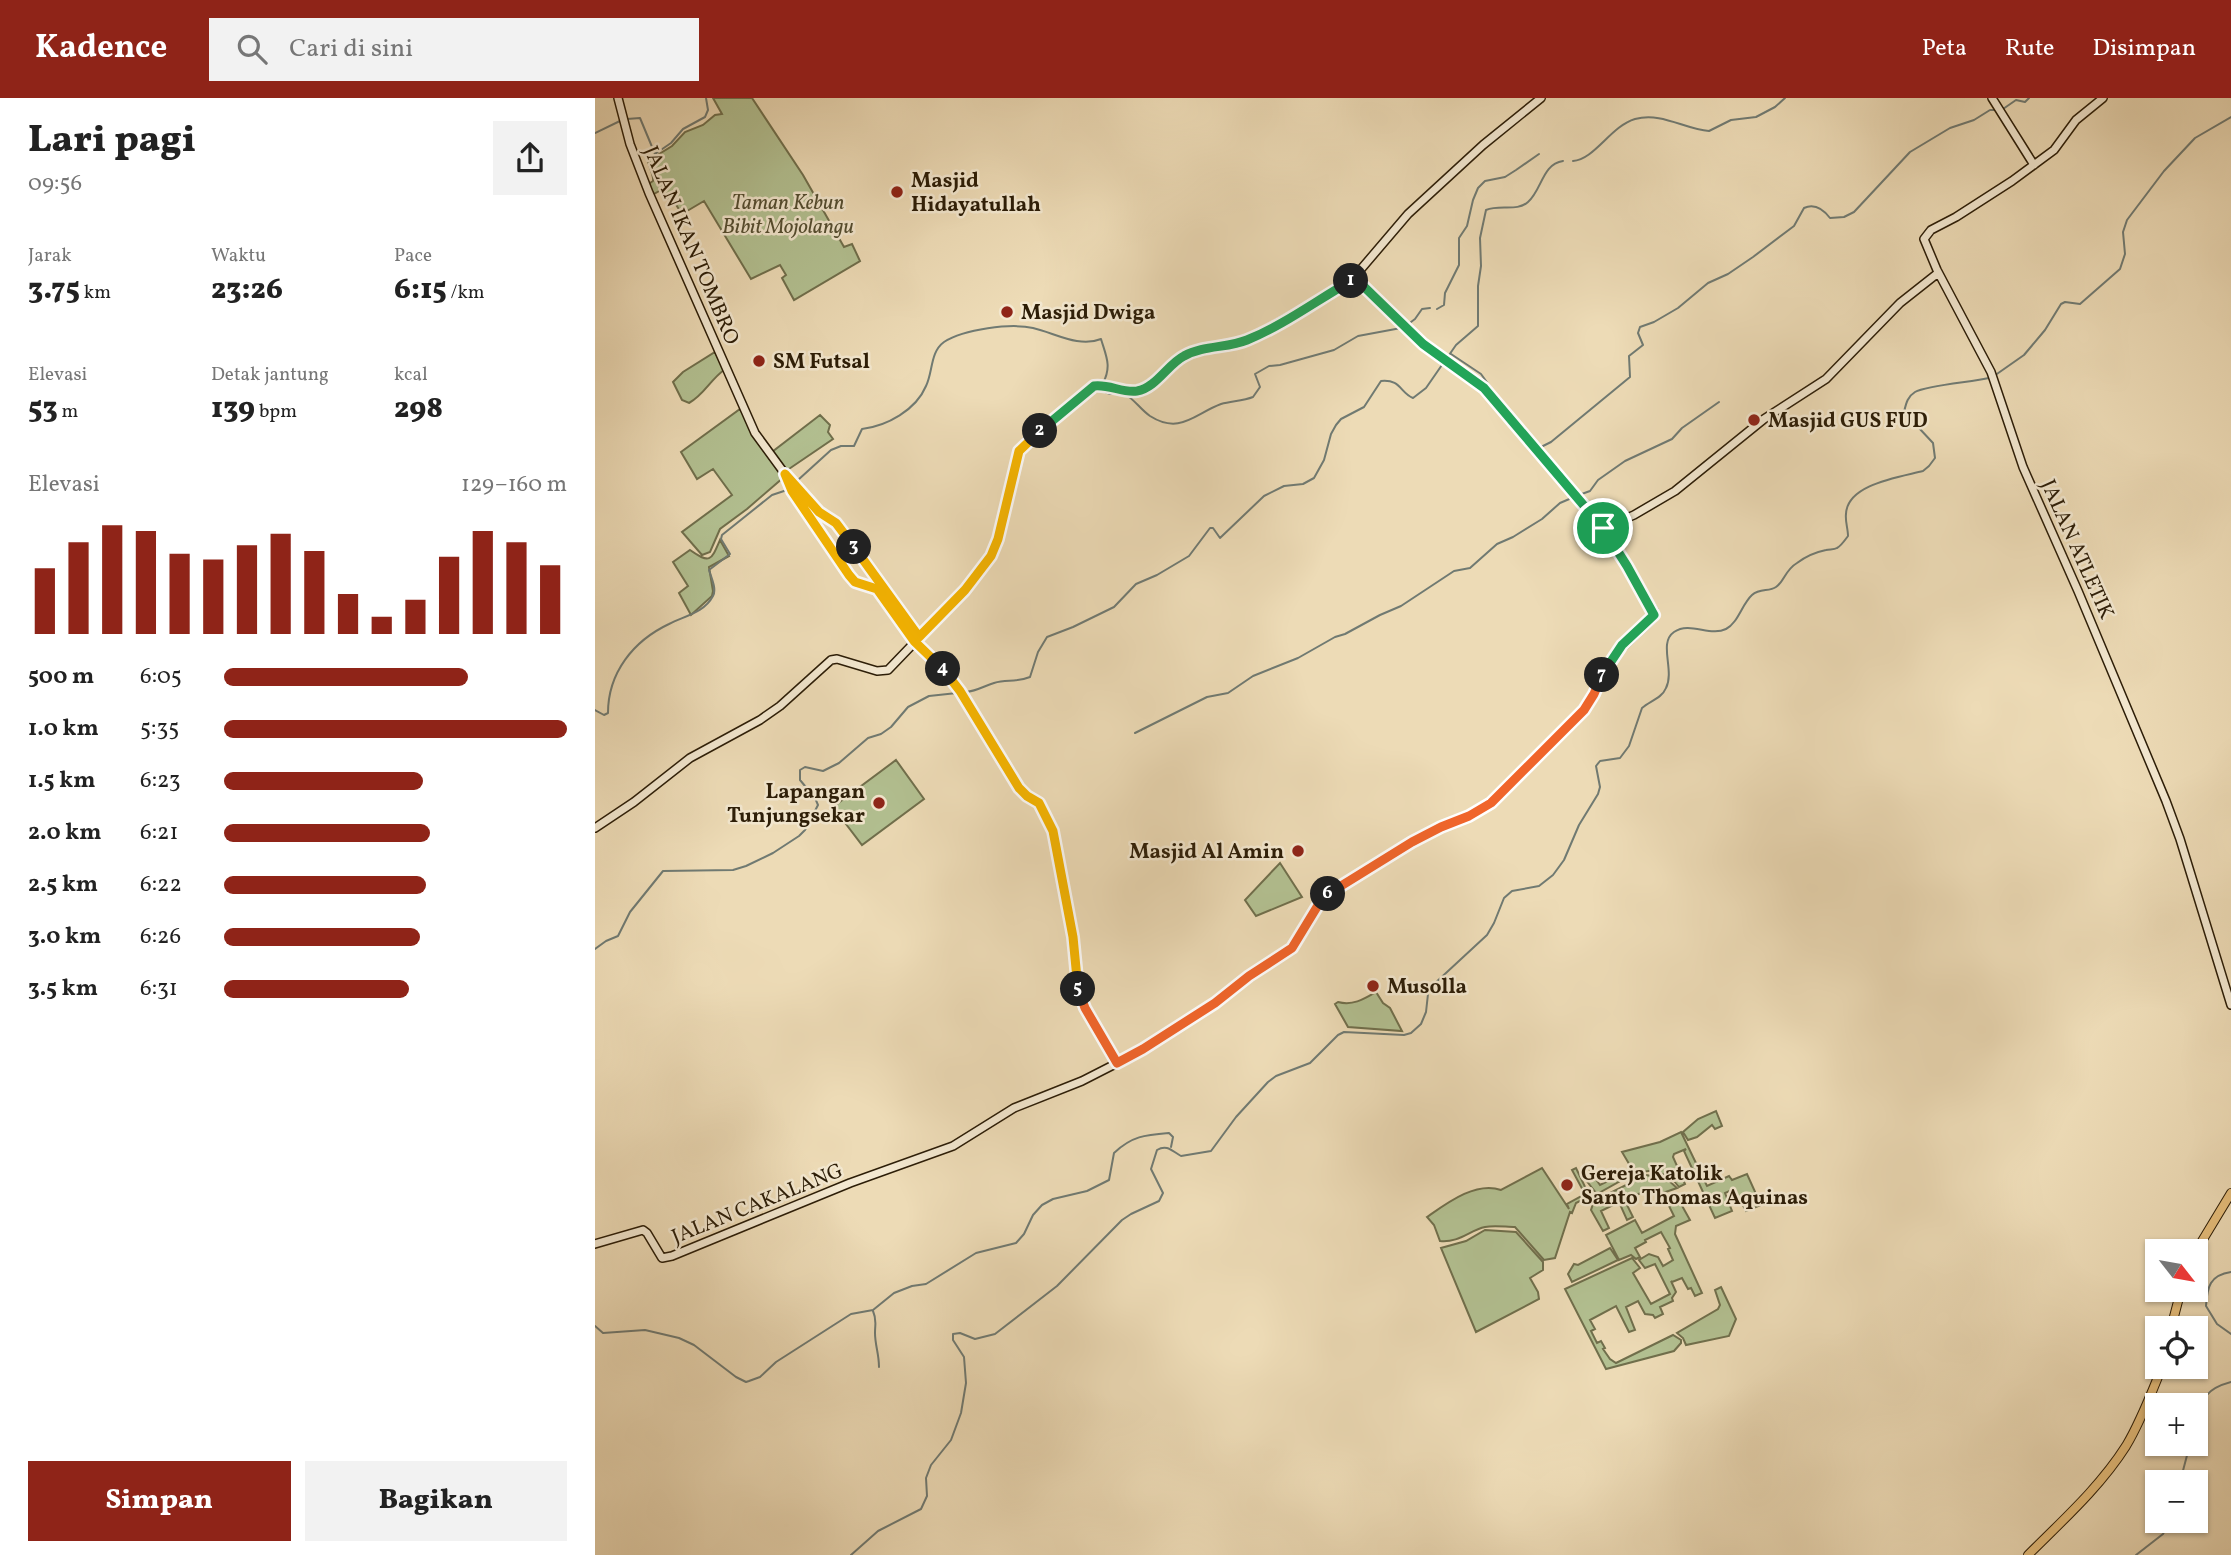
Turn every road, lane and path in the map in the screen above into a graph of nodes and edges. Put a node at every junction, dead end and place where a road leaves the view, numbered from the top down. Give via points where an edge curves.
1 (618, 98) edge
2 (1541, 98) edge
3 (1993, 98) edge
4 (2103, 98) edge
5 (2034, 165) junction
6 (1938, 273) junction
7 (1355, 278) junction
8 (785, 474) junction
9 (831, 519) junction
10 (818, 528) junction
11 (1603, 528) junction
12 (916, 639) junction
13 (595, 828) edge
14 (2231, 1006) edge
15 (1117, 1063) junction
16 (2231, 1193) edge
17 (2203, 1239) edge
18 (595, 1244) edge
19 (2157, 1379) edge
20 (2028, 1555) edge

1 - 8 street, JALAN IKAN TOMBRO via 642,177 694,298 755,433
2 - 7 street via 1414,208
3 - 5 street
4 - 5 street
5 - 6 street, JALAN ATLETIK via 1926,234 1926,246
6 - 11 street via 1900,303 1826,379 1764,419 1675,492
6 - 14 street, JALAN ATLETIK via 1991,372 2023,467 2166,801
7 - 11 street via 1445,361 1484,388
7 - 12 street via 1252,338 1182,357 1139,391 1100,386 1022,446 995,549 965,590
8 - 9 street
8 - 10 street
9 - 10 street
9 - 12 street
10 - 12 street via 855,582 877,589
11 - 15 street via 1654,617 1617,652 1584,710 1491,803 1412,842 1323,898 1290,949 1215,1003
12 - 13 street via 886,671 831,660 780,706 690,758
12 - 15 street via 962,693 1019,788 1039,803 1053,831 1079,993
15 - 18 street, JALAN CAKALANG via 1014,1108 945,1149 850,1182 664,1259 643,1230
16 - 17 main road
19 - 20 main road via 2142,1416 2112,1466

